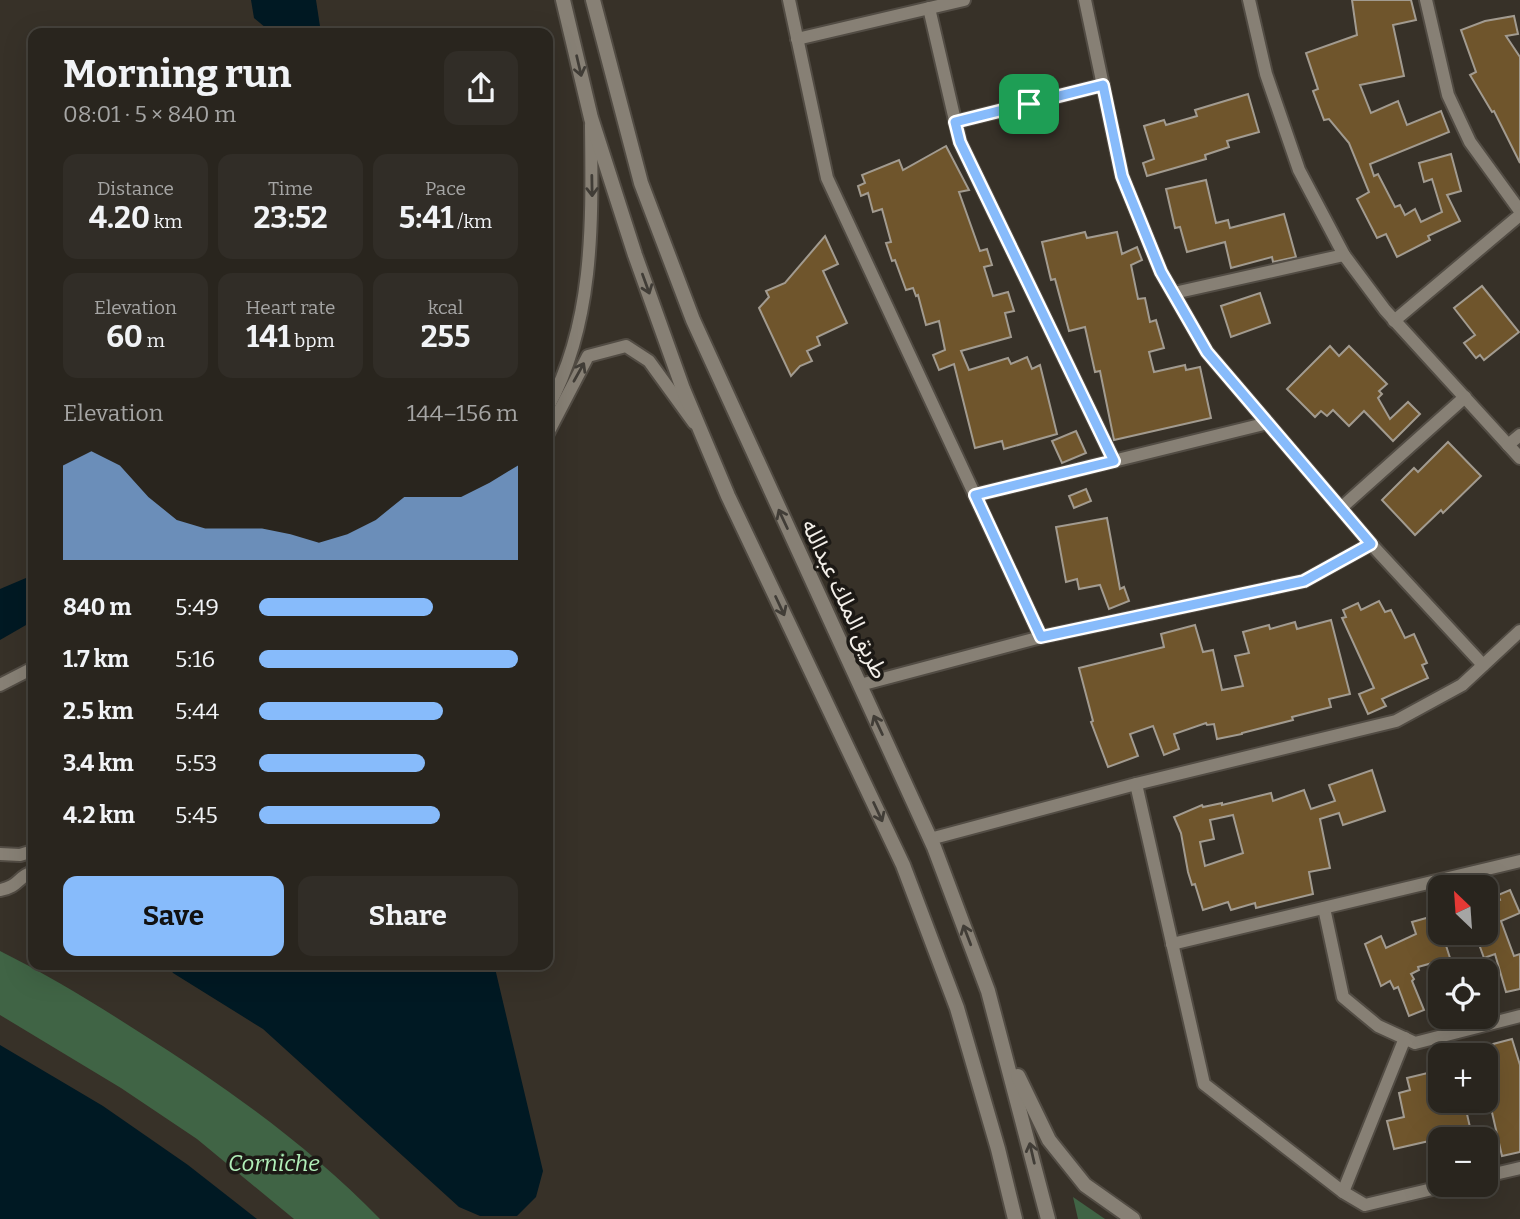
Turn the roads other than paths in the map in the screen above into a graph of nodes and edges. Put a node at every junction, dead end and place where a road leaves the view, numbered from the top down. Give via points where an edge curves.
1 (563, 0) edge
2 (593, 0) edge
3 (789, 0) edge
4 (964, 0) edge
5 (1085, 0) edge
6 (1249, 0) edge
7 (1426, 0) edge
8 (929, 8) junction
9 (797, 39) junction
10 (1103, 85) junction
11 (591, 118) junction
12 (955, 122) junction
13 (1520, 213) edge
14 (1344, 255) junction
15 (1174, 293) junction
16 (1394, 321) junction
17 (1465, 397) junction
18 (553, 398) edge
19 (553, 422) edge
20 (1268, 422) junction
21 (699, 432) junction
22 (1520, 435) edge
23 (1508, 445) junction
24 (1520, 458) edge
25 (1114, 461) junction
26 (975, 495) junction
27 (1341, 509) junction
28 (1371, 544) junction
29 (1520, 631) edge
30 (1041, 637) junction
31 (1483, 665) junction
32 (28, 671) edge
33 (0, 685) edge
34 (860, 685) junction
35 (1136, 784) junction
36 (930, 839) junction
37 (28, 853) edge
38 (0, 854) edge
39 (20, 855) junction
40 (1520, 861) edge
41 (28, 868) edge
42 (28, 875) edge
43 (0, 890) edge
44 (1324, 908) junction
45 (1172, 944) junction
46 (1520, 1016) edge
47 (1405, 1038) junction
48 (1003, 1044) junction
49 (1520, 1168) edge
50 (1498, 1173) edge
51 (1428, 1190) edge
52 (1343, 1192) junction
53 (1015, 1219) edge
54 (1048, 1219) edge
55 (1133, 1219) edge

1 -> 11 street
34 -> 2 street, طريق الملك عبدالله via 693,320 641,183
3 - 9 street
4 - 8 street
5 - 10 street
6 - 14 street via 1266,74 1299,170
7 - 13 street via 1448,95 1470,142
8 - 9 street
8 - 12 street
9 - 26 street via 827,178
10 - 12 street
10 - 15 street via 1122,176
11 -> 18 street via 592,213 582,312
11 -> 21 street
12 - 25 street via 960,142
13 - 16 street
14 - 15 street
14 - 16 street
15 - 20 street via 1207,352
16 - 17 street
17 - 23 street
17 - 27 street
19 -> 21 street via 587,356 626,345 649,361
20 - 25 street
20 - 27 street
21 -> 53 street via 903,865 957,1008
22 - 23 street
23 - 24 street
25 - 26 street
26 - 30 street
27 - 28 street
28 - 30 street via 1304,581
28 - 31 street
29 - 31 street
30 - 34 street
31 - 35 street via 1462,685 1396,721
32 - 33 street
36 -> 34 street, طريق الملك عبدالله
35 - 36 street
35 - 45 street
48 -> 36 street, طريق الملك عبدالله via 988,991
37 - 39 street
38 - 39 street
39 - 41 street
40 - 44 street
42 - 43 street via 12,888
44 - 45 street
44 - 47 street via 1343,997 1378,1026
45 - 52 street via 1205,1084
46 - 47 street via 1415,1043
47 - 52 street
54 -> 48 street, طريق الملك عبدالله
48 - 55 street via 1049,1140 1085,1185
49 - 50 street
51 - 52 street via 1365,1205

